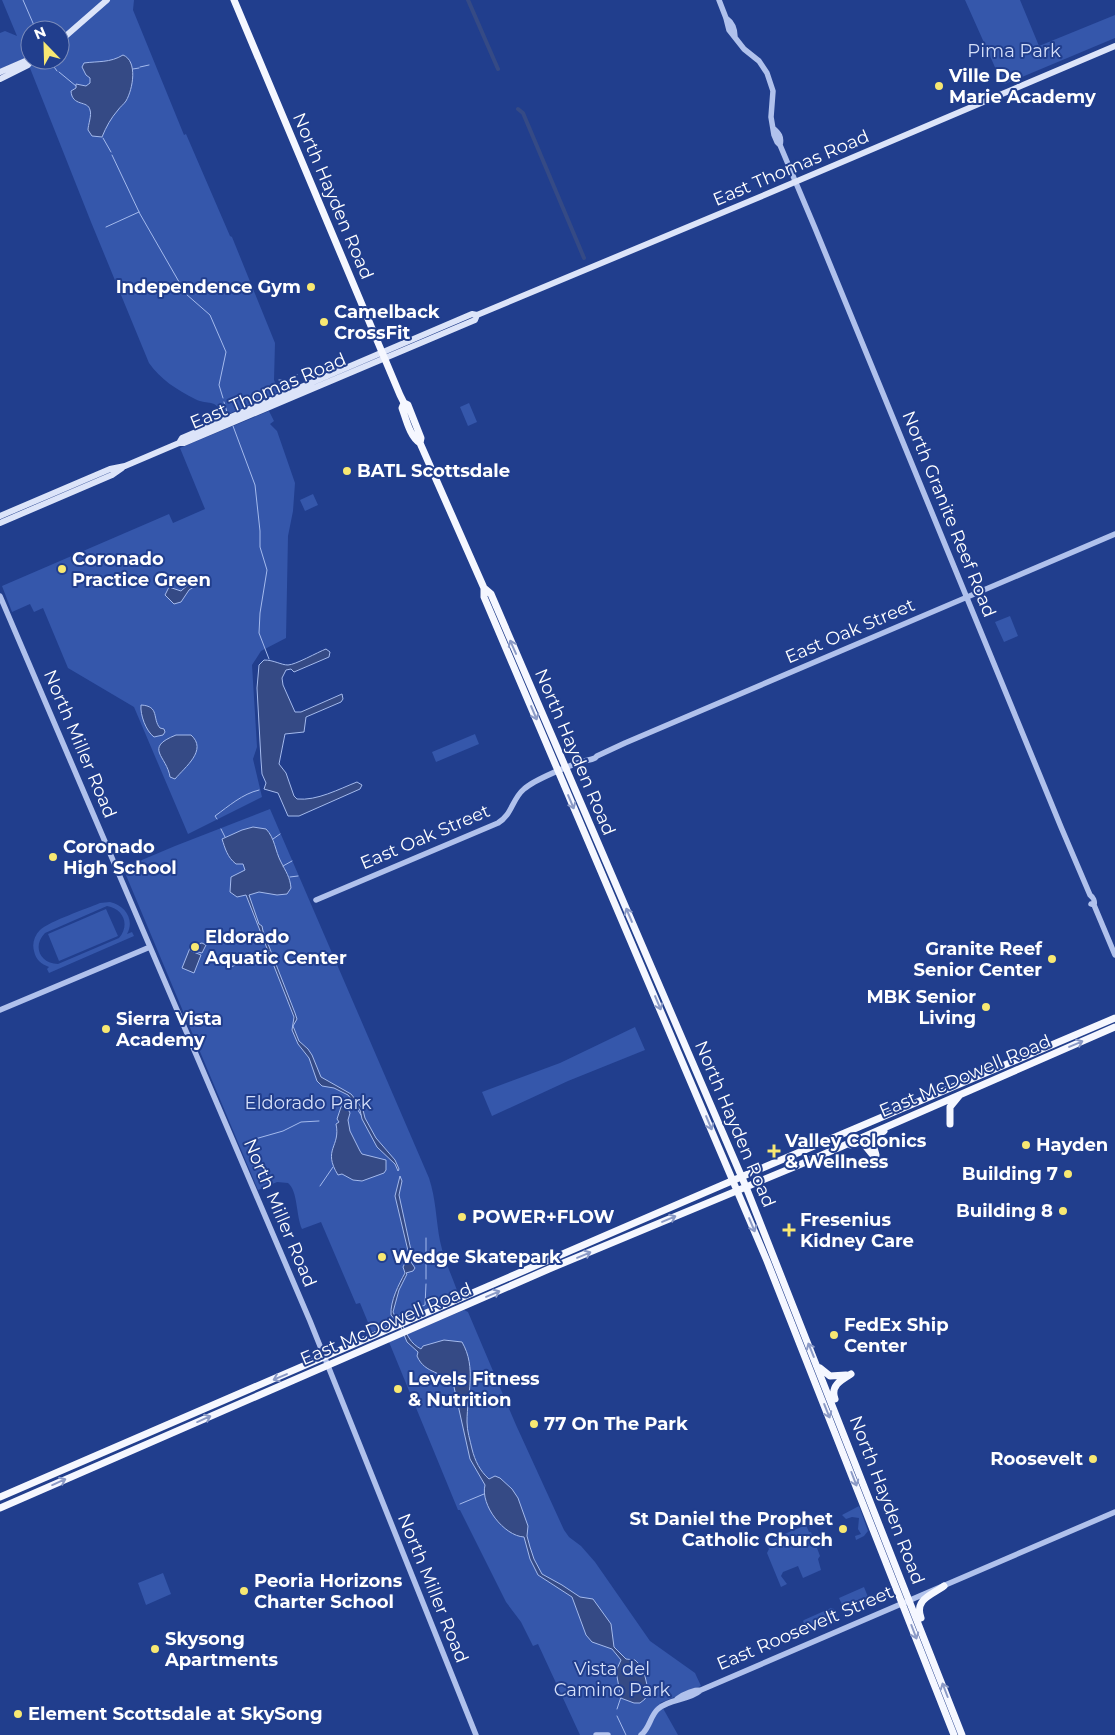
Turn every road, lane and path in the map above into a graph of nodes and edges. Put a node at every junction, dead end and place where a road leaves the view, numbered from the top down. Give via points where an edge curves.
1 (107, 0) edge
2 (234, 0) edge
3 (719, 0) edge
4 (70, 32) edge
5 (1115, 46) edge
6 (20, 64) edge
7 (20, 69) edge
8 (0, 72) edge
9 (0, 79) edge
10 (796, 182) junction
11 (383, 355) junction
12 (322, 381) junction
13 (404, 403) junction
14 (267, 405) junction
15 (420, 439) junction
16 (125, 466) junction
17 (0, 516) edge
18 (0, 523) edge
19 (1115, 534) edge
20 (0, 596) edge
21 (967, 598) junction
22 (526, 685) junction
23 (566, 769) junction
24 (558, 772) junction
25 (316, 900) dead end
26 (150, 947) junction
27 (1115, 955) edge
28 (0, 1010) edge
29 (1115, 1018) edge
30 (1115, 1027) edge
31 (1041, 1050) junction
32 (1045, 1058) junction
33 (960, 1094) junction
34 (911, 1115) junction
35 (950, 1124) dead end
36 (834, 1149) junction
37 (872, 1154) dead end
38 (875, 1161) dead end
39 (742, 1177) junction
40 (734, 1181) junction
41 (746, 1186) junction
42 (737, 1190) junction
43 (325, 1358) junction
44 (328, 1365) junction
45 (817, 1365) junction
46 (821, 1386) junction
47 (836, 1412) junction
48 (0, 1497) edge
49 (0, 1508) edge
50 (1115, 1512) edge
51 (944, 1586) junction
52 (906, 1602) junction
53 (922, 1630) junction
54 (476, 1735) edge
55 (596, 1735) edge
56 (608, 1735) edge
57 (641, 1735) edge
58 (954, 1735) edge
59 (962, 1735) edge

1 - 4 main road
2 - 11 main road, North Hayden Road
3 - 10 street, North Granite Reef Road via 729,30 744,49 759,60 767,73 772,87 774,135
5 - 10 main road, East Thomas Road
6 - 8 main road
7 - 9 main road
10 - 11 main road, East Thomas Road via 477,315 475,320
10 - 21 street, North Granite Reef Road
11 - 12 main road, East Thomas Road
11 - 12 main road, East Thomas Road via 334,373
11 - 13 main road, North Hayden Road
12 - 14 main road, East Thomas Road
12 - 14 main road, East Thomas Road via 289,399
13 - 15 main road, North Hayden Road via 408,405
13 - 15 main road, North Hayden Road via 402,408 415,440
14 - 16 main road, East Thomas Road
15 - 22 main road, North Hayden Road via 484,588 490,594
16 - 17 main road, East Thomas Road via 110,469
16 - 18 main road, East Thomas Road via 112,475
19 - 21 street, East Oak Street
20 - 26 street, North Miller Road
21 - 23 street, East Oak Street
21 - 27 street, North Granite Reef Road
22 - 23 main road, North Hayden Road
22 -> 24 main road, North Hayden Road
23 - 24 street, East Oak Street
39 -> 23 main road, North Hayden Road
24 - 25 street, East Oak Street via 523,789 510,812 498,823
24 -> 40 main road, North Hayden Road
26 - 28 street
26 - 43 street, North Miller Road
29 - 31 main road, East McDowell Road
32 -> 30 main road, East McDowell Road
31 - 32 main road
31 - 39 main road, East McDowell Road
32 - 33 main road, East McDowell Road
33 - 34 main road, East McDowell Road
33 - 35 main road via 950,1107
34 - 36 main road, East McDowell Road
34 - 38 main road via 874,1138
36 - 37 main road via 861,1142
36 - 41 main road, East McDowell Road
39 - 40 main road, East McDowell Road
39 - 41 main road, North Hayden Road
40 - 42 main road, North Hayden Road
40 - 43 main road, East McDowell Road
41 - 42 main road, East McDowell Road
45 -> 41 main road, North Hayden Road
44 -> 42 main road, East McDowell Road
42 -> 46 main road, North Hayden Road
43 - 44 street, North Miller Road
43 -> 48 main road, East McDowell Road
49 -> 44 main road, East McDowell Road
44 - 54 street, North Miller Road
45 - 46 main road, North Hayden Road
45 - 47 main road via 830,1376 851,1374 833,1391
46 - 47 main road, North Hayden Road
46 -> 52 main road, North Hayden Road
47 - 52 main road, North Hayden Road
50 - 51 street, East Roosevelt Street
51 - 52 street, East Roosevelt Street
51 - 53 main road via 920,1603 918,1611
52 - 53 main road, North Hayden Road
52 - 57 street, East Roosevelt Street via 675,1700 657,1710
52 -> 58 main road, North Hayden Road
59 -> 53 main road, North Hayden Road
55 - 56 street

